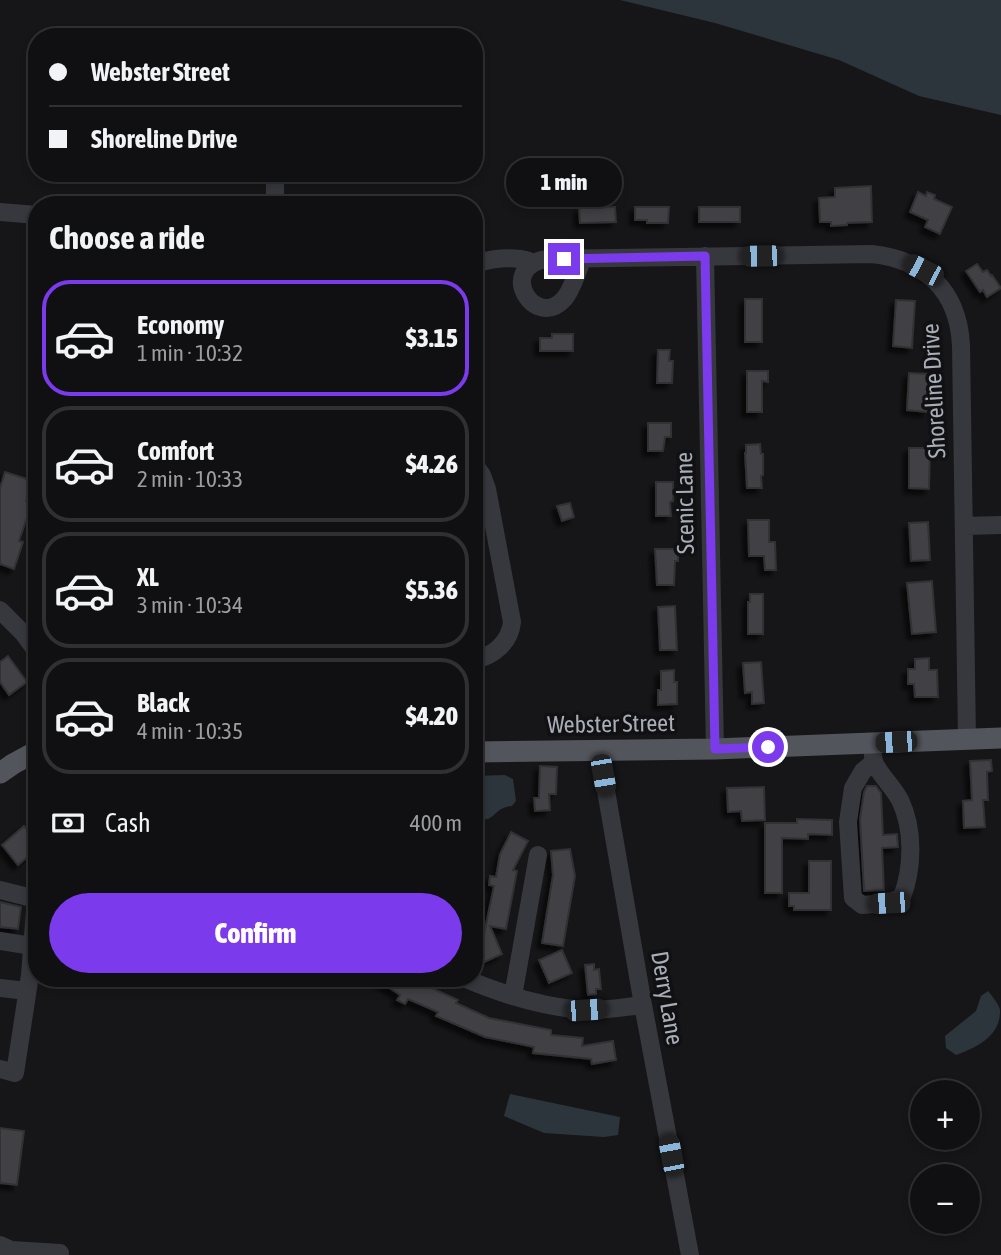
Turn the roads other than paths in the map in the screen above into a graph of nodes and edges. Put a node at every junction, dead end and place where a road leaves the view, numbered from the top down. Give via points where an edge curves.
1 (0, 212) edge
2 (28, 214) edge
3 (705, 256) junction
4 (583, 258) junction
5 (483, 261) edge
6 (530, 264) junction
7 (483, 478) edge
8 (1001, 525) edge
9 (964, 526) junction
10 (0, 610) edge
11 (28, 640) edge
12 (483, 657) edge
13 (1001, 738) edge
14 (967, 739) junction
15 (715, 749) junction
16 (599, 750) junction
17 (483, 752) edge
18 (873, 752) junction
19 (28, 756) edge
20 (0, 773) edge
21 (538, 855) dead end
22 (0, 890) edge
23 (28, 897) edge
24 (0, 941) edge
25 (28, 945) edge
26 (28, 982) edge
27 (483, 986) edge
28 (0, 988) edge
29 (27, 991) junction
30 (513, 996) junction
31 (643, 1005) junction
32 (0, 1069) edge
33 (0, 1245) edge
34 (60, 1254) edge
35 (690, 1255) edge

1 - 2 street
3 - 4 street, Shoreline Drive
3 - 9 street, Shoreline Drive via 891,256 923,270 936,282 960,328
3 - 15 street, Scenic Lane
4 - 6 street, Shoreline Drive
4 - 6 street via 563,300 549,307 534,305 524,293 522,278
5 - 6 street, Shoreline Drive via 524,259
7 - 12 street via 512,622 506,640
8 - 9 street
9 - 14 street, Shoreline Drive
10 - 11 street
13 - 14 main road, Webster Street
14 - 18 main road, Webster Street
15 - 16 main road, Webster Street
15 - 18 main road, Webster Street
16 - 17 main road, Webster Street
16 - 31 street, Derry Lane
18 - 18 street via 901,802 908,826 908,881 902,897 862,905 853,898 848,821 853,788
19 - 20 main road
21 - 30 street
22 - 23 street
24 - 25 street
26 - 29 street
27 - 30 street
28 - 29 street
29 - 32 street via 15,1073
30 - 31 street via 586,1010
31 - 35 street, Derry Lane
33 - 34 street

